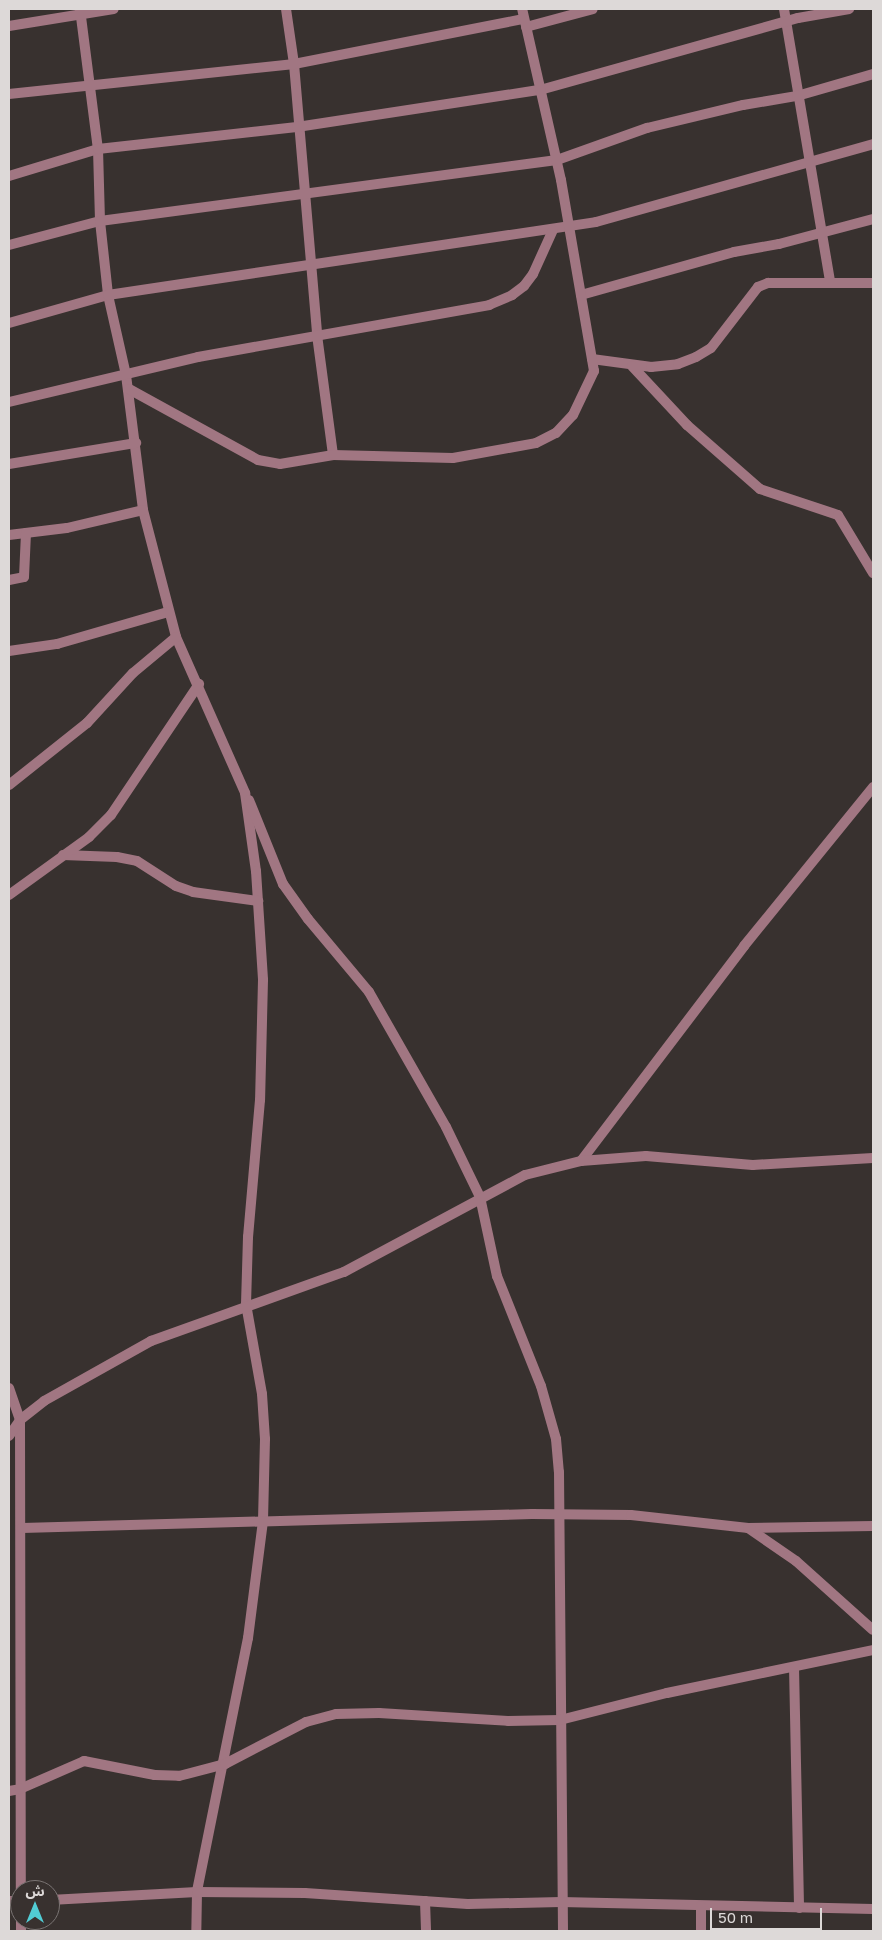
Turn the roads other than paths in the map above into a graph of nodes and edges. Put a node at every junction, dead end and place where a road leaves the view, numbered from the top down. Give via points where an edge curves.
1 (114, 9) edge
2 (286, 9) edge
3 (593, 9) edge
4 (784, 9) edge
5 (849, 9) edge
6 (80, 11) edge
7 (524, 18) edge
8 (788, 22) junction
9 (9, 26) edge
10 (294, 64) junction
11 (873, 74) edge
12 (88, 84) junction
13 (540, 90) junction
14 (9, 94) edge
15 (798, 96) junction
16 (297, 127) junction
17 (873, 144) edge
18 (98, 149) junction
19 (557, 160) junction
20 (809, 162) junction
21 (9, 176) edge
22 (304, 194) junction
23 (873, 219) edge
24 (100, 222) junction
25 (570, 227) junction
26 (553, 230) junction
27 (821, 232) junction
28 (9, 245) edge
29 (310, 266) junction
30 (830, 282) junction
31 (873, 283) edge
32 (108, 295) junction
33 (581, 295) junction
34 (9, 323) edge
35 (318, 335) junction
36 (592, 359) junction
37 (632, 366) junction
38 (126, 375) junction
39 (128, 389) junction
40 (9, 402) edge
41 (136, 443) junction
42 (334, 456) junction
43 (9, 464) edge
44 (143, 510) junction
45 (26, 533) junction
46 (9, 535) edge
47 (873, 573) edge
48 (9, 580) edge
49 (168, 612) junction
50 (176, 637) junction
51 (9, 651) edge
52 (199, 684) junction
53 (9, 785) edge
54 (873, 787) edge
55 (245, 793) junction
56 (62, 855) junction
57 (9, 895) edge
58 (258, 901) junction
59 (873, 1158) edge
60 (581, 1162) junction
61 (480, 1197) junction
62 (246, 1304) junction
63 (9, 1388) edge
64 (20, 1420) junction
65 (9, 1436) edge
66 (558, 1514) junction
67 (262, 1521) junction
68 (873, 1526) edge
69 (22, 1528) junction
70 (748, 1528) junction
71 (873, 1630) edge
72 (873, 1650) edge
73 (794, 1668) junction
74 (560, 1720) junction
75 (225, 1764) junction
76 (20, 1789) junction
77 (9, 1791) edge
78 (21, 1880) edge
79 (197, 1892) junction
80 (60, 1899) edge
81 (425, 1901) junction
82 (561, 1902) junction
83 (701, 1906) junction
84 (800, 1908) junction
85 (873, 1909) edge
86 (196, 1931) edge
87 (426, 1931) edge
88 (563, 1931) edge
89 (701, 1931) edge

1 - 6 street
2 - 10 street
3 - 7 street
4 - 8 street
5 - 8 street
6 - 9 street
6 - 12 street
7 - 10 street
7 - 13 street
8 - 13 street
8 - 15 street
10 - 12 street
10 - 16 street
11 - 15 street
12 - 14 street
12 - 18 street
13 - 16 street
13 - 19 street
15 - 19 street via 743,105 646,128
15 - 20 street
16 - 18 street
16 - 22 street
17 - 20 street
18 - 21 street
18 - 24 street
19 - 22 street
19 - 25 street
20 - 25 street via 655,207
20 - 27 street
22 - 24 street
22 - 29 street
23 - 27 street
24 - 28 street
24 - 32 street
25 - 26 street
25 - 33 street
26 - 29 street
26 - 35 street via 533,274 512,295 489,305
27 - 30 street
27 - 33 street
29 - 32 street
29 - 35 street
30 - 31 street
30 - 37 street via 768,283 758,287 710,348 678,364
32 - 34 street
32 - 38 street
33 - 36 street
35 - 38 street via 198,357
35 - 42 street
36 - 37 street
36 - 42 street via 594,371 573,415 556,433 536,443 453,458
37 - 47 street via 687,426 760,489 838,515
38 - 39 street
38 - 40 street
39 - 41 street
39 - 42 street via 258,460 280,464
41 - 43 street
41 - 44 street
44 - 45 street via 68,528
44 - 49 street
45 - 46 street
45 - 48 street via 24,577
49 - 50 street
49 - 51 street via 57,644
50 - 52 street
50 - 53 street via 132,673 87,723
52 - 55 street
52 - 56 street via 111,815
54 - 60 street via 744,946
55 - 58 street
55 - 61 street via 259,818 269,853 283,884 308,920 369,992 446,1127
56 - 57 street
56 - 58 street via 137,861 176,886 193,892
58 - 62 street via 263,980 262,1042
59 - 60 street via 753,1165 646,1156
60 - 61 street via 525,1175
61 - 62 street via 344,1272
61 - 66 street via 497,1276 541,1386 556,1439
62 - 64 street via 152,1341 44,1401
62 - 67 street via 262,1394 265,1439
63 - 64 street
64 - 65 street
64 - 69 street
66 - 67 street
66 - 70 street via 631,1515
66 - 74 street
67 - 69 street
67 - 75 street via 256,1590
68 - 70 street
69 - 76 street
70 - 71 street via 796,1561
72 - 73 street
73 - 74 street via 667,1693
73 - 84 street
74 - 75 street via 336,1714 306,1722
74 - 82 street
75 - 76 street via 179,1776 155,1775 84,1761
75 - 79 street
76 - 77 street
76 - 78 street
79 - 80 street
79 - 81 street via 305,1893
79 - 86 street
81 - 82 street via 468,1904
81 - 87 street
82 - 83 street
82 - 88 street
83 - 84 street
83 - 89 street
84 - 85 street

